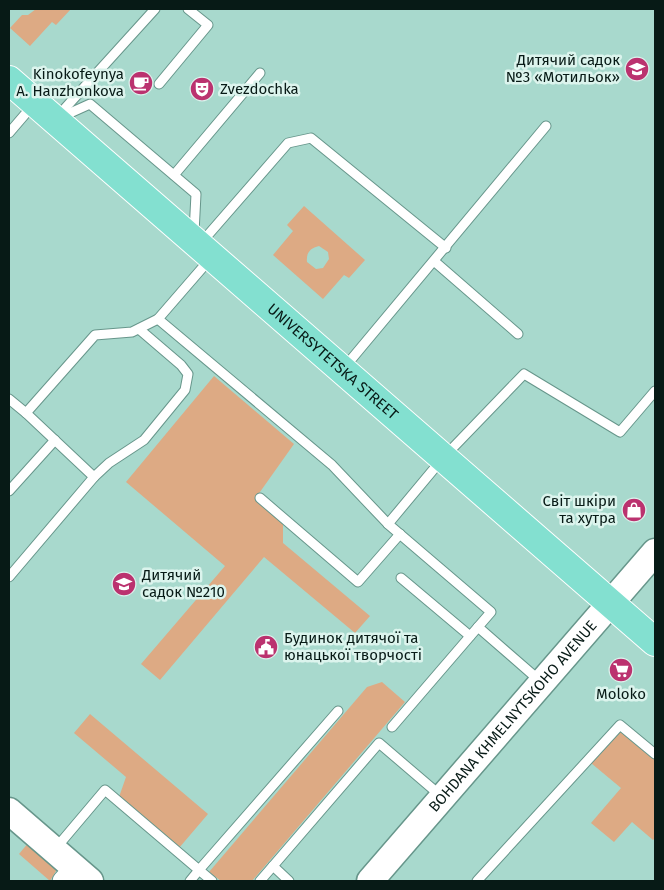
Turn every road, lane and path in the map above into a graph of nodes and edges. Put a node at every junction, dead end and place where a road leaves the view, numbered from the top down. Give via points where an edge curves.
1 (155, 9) edge
2 (188, 9) edge
3 (260, 73) dead end
4 (9, 80) edge
5 (159, 84) dead end
6 (34, 102) junction
7 (54, 120) junction
8 (546, 126) dead end
9 (9, 133) edge
10 (174, 175) junction
11 (201, 248) junction
12 (446, 248) junction
13 (434, 261) junction
14 (158, 319) junction
15 (139, 329) junction
16 (518, 334) dead end
17 (342, 370) junction
18 (655, 391) edge
19 (9, 399) edge
20 (26, 413) junction
21 (55, 440) junction
22 (443, 458) junction
23 (94, 477) junction
24 (9, 491) edge
25 (260, 498) dead end
26 (388, 524) junction
27 (400, 534) junction
28 (655, 552) edge
29 (9, 576) edge
30 (401, 578) dead end
31 (610, 603) junction
32 (478, 627) junction
33 (470, 636) junction
34 (655, 642) edge
35 (541, 683) junction
36 (338, 711) dead end
37 (392, 727) dead end
38 (655, 754) edge
39 (442, 797) junction
40 (9, 811) edge
41 (54, 850) junction
42 (273, 866) junction
43 (199, 870) junction
44 (75, 877) edge
45 (190, 881) edge
46 (212, 881) edge
47 (260, 881) edge
48 (290, 881) edge
49 (370, 881) edge
50 (477, 881) edge

1 - 7 lane
2 - 5 lane via 208,25
3 - 10 lane
4 - 6 main road, UNIVERSYTETSKA STREET
6 - 7 main road, UNIVERSYTETSKA STREET
6 - 9 lane
7 - 10 lane via 90,104
7 - 11 main road, UNIVERSYTETSKA STREET
8 - 12 lane
10 - 11 lane via 196,194
11 - 12 lane via 288,143 311,138
11 - 14 lane
11 - 17 main road, UNIVERSYTETSKA STREET
12 - 13 lane
13 - 16 lane
13 - 17 lane
14 - 15 lane
14 - 26 lane via 332,466
15 - 20 lane via 95,335
15 - 23 lane via 188,374 185,390 144,440 108,463
17 - 22 main road, UNIVERSYTETSKA STREET
18 - 22 lane via 620,432 524,374
19 - 20 lane
20 - 21 lane
21 - 23 lane
21 - 24 lane
22 - 26 lane
22 - 31 main road, UNIVERSYTETSKA STREET
23 - 29 lane
25 - 27 lane via 358,582
26 - 27 lane
27 - 32 lane via 491,612
28 - 31 main road, BOHDANA KHMELNYTSKOHO AVENUE
30 - 33 lane
31 - 34 main road, UNIVERSYTETSKA STREET
31 - 35 main road, BOHDANA KHMELNYTSKOHO AVENUE
32 - 33 lane
32 - 35 lane
33 - 37 lane
35 - 39 main road, BOHDANA KHMELNYTSKOHO AVENUE
36 - 43 lane
38 - 50 lane via 620,725
39 - 42 lane via 379,743
39 - 49 main road, BOHDANA KHMELNYTSKOHO AVENUE
40 - 41 main road
41 - 43 lane via 105,790
41 - 44 main road
42 - 47 lane
42 - 48 lane
43 - 45 lane
43 - 46 lane

